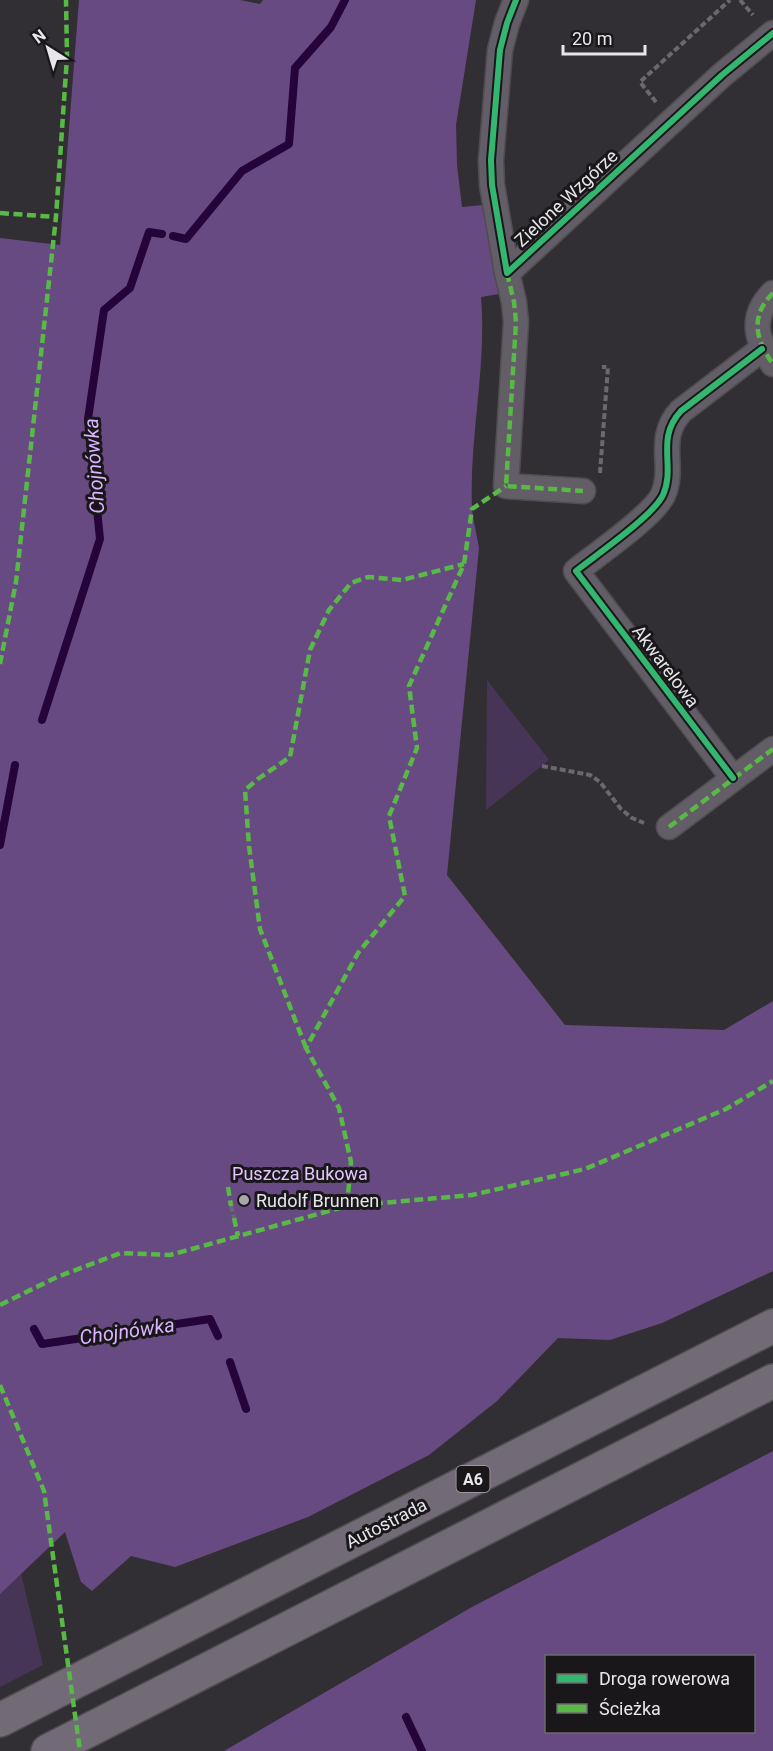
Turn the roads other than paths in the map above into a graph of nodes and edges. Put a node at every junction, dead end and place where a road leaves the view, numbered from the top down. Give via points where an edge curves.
1 (516, 0) edge
2 (773, 33) edge
3 (507, 273) junction
4 (773, 293) edge
5 (768, 356) edge
6 (583, 490) dead end
7 (773, 749) edge
8 (733, 778) junction
9 (660, 823) road end
10 (773, 1326) edge
11 (773, 1381) edge
12 (0, 1720) edge
13 (48, 1751) edge

1 - 3 street, Zielone Wzgórze via 500,50 491,160
2 - 3 street, Zielone Wzgórze
3 - 6 street, Zielone Wzgórze via 516,322 506,486
4 - 5 street via 759,310 757,323
5 - 8 street, Akwarelowa via 674,418 667,436 666,482 658,504 576,571
7 - 8 street
8 - 9 street
10 - 12 highway, Autostrada / A6
11 - 13 highway

